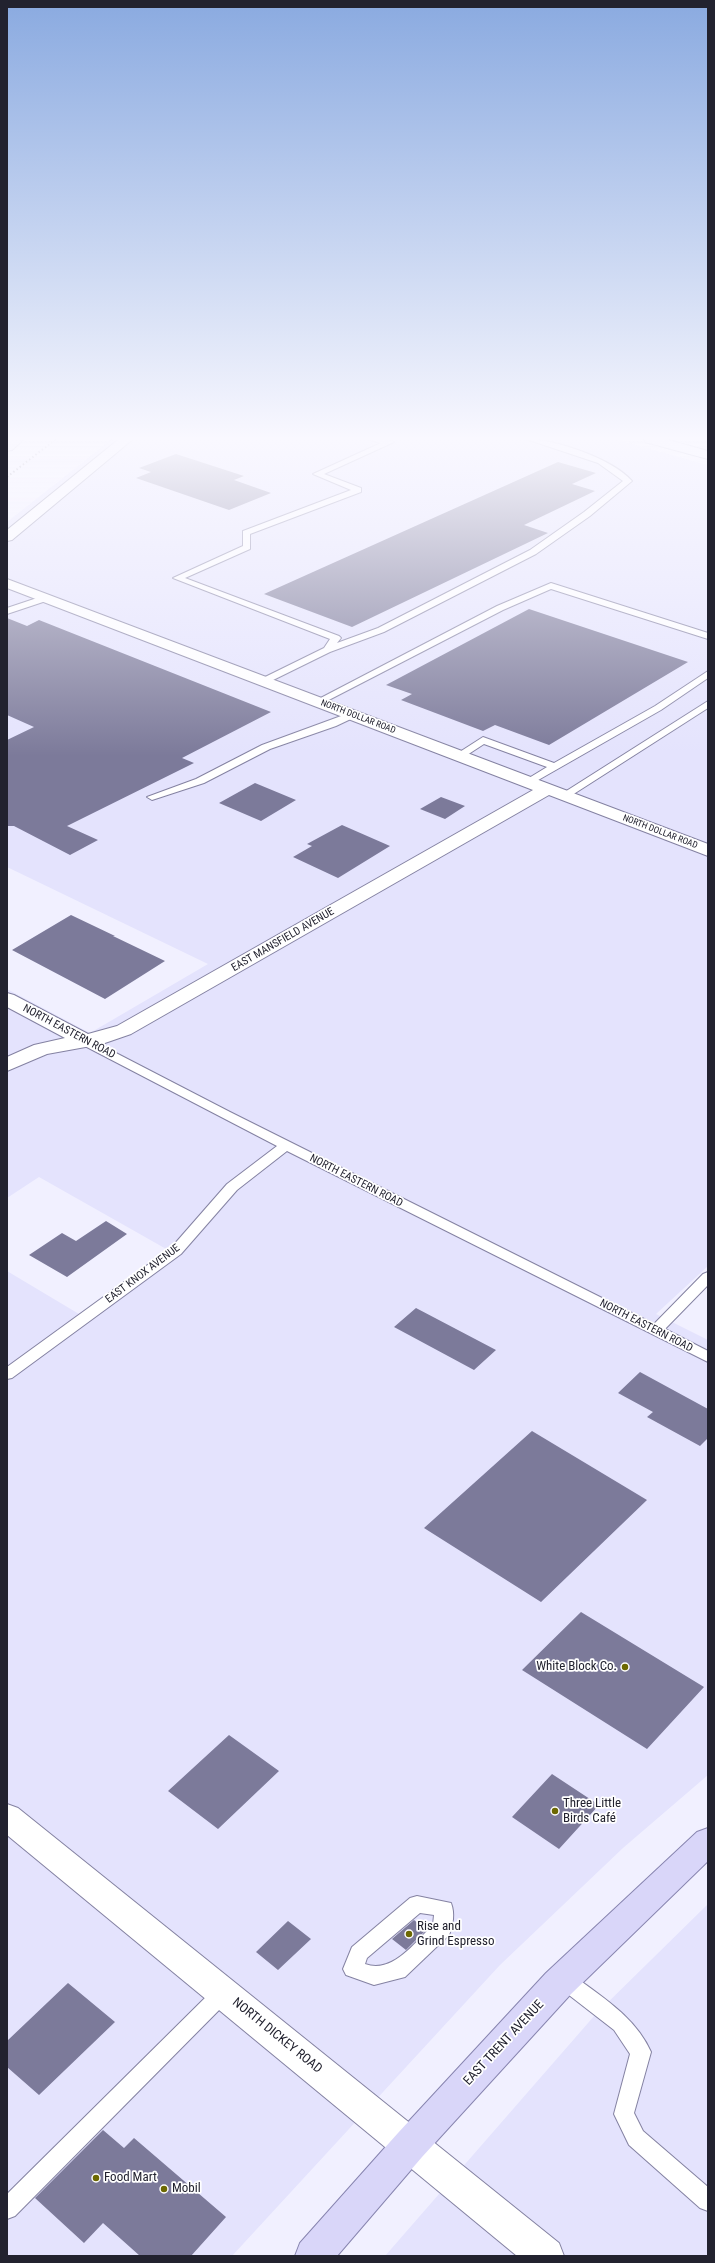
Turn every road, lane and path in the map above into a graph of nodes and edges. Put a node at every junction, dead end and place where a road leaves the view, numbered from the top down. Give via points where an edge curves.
1 (247, 545) edge
2 (544, 545) edge
3 (7, 583) edge
4 (46, 598) junction
5 (7, 612) edge
6 (708, 636) edge
7 (327, 650) junction
8 (708, 674) edge
9 (264, 681) junction
10 (318, 702) junction
11 (708, 704) edge
12 (352, 714) junction
13 (460, 755) junction
14 (555, 767) junction
15 (529, 781) junction
16 (557, 792) junction
17 (152, 797) dead end
18 (708, 850) edge
19 (7, 999) edge
20 (85, 1041) junction
21 (7, 1065) edge
22 (286, 1146) junction
23 (708, 1277) edge
24 (655, 1331) junction
25 (708, 1358) edge
26 (7, 1374) edge
27 (7, 1817) edge
28 (708, 1841) edge
29 (353, 1969) joint
30 (563, 1979) junction
31 (223, 1993) junction
32 (410, 2145) junction
33 (708, 2201) edge
34 (7, 2208) edge
35 (313, 2256) edge
36 (546, 2256) edge

1 - 7 lane via 247,547 177,578 329,634 336,638
2 - 7 lane via 381,630
3 - 4 street, NORTH DOLLAR ROAD
4 - 5 lane
4 - 9 street, NORTH DOLLAR ROAD
6 - 10 lane via 551,586 500,608
7 - 9 lane
8 - 14 lane via 658,708
9 - 10 street, NORTH DOLLAR ROAD
10 - 12 street, NORTH DOLLAR ROAD
11 - 16 lane
12 - 13 street, NORTH DOLLAR ROAD
12 - 17 lane via 332,724 266,747 200,781
13 - 14 lane via 483,740
13 - 15 street, NORTH DOLLAR ROAD
14 - 15 lane
15 - 16 street, NORTH DOLLAR ROAD
16 - 18 street, NORTH DOLLAR ROAD
16 - 20 street, EAST MANSFIELD AVENUE via 136,1024 112,1035
19 - 20 street, NORTH EASTERN ROAD
20 - 21 street, EAST MANSFIELD AVENUE via 41,1049
20 - 22 lane, NORTH EASTERN ROAD
22 - 24 lane, NORTH EASTERN ROAD
22 - 26 lane, EAST KNOX AVENUE via 232,1187 176,1251
23 - 24 lane
24 - 25 lane, NORTH EASTERN ROAD
27 - 31 street, NORTH DICKEY ROAD
28 - 30 main road, EAST TRENT AVENUE
29 - 29 lane via 359,1953 417,1904 444,1910 442,1929 398,1971 374,1976
30 - 32 main road, EAST TRENT AVENUE
30 - 33 lane via 621,2024 641,2052 624,2114 636,2138
31 - 32 street, NORTH DICKEY ROAD
31 - 34 lane
32 - 35 main road, EAST TRENT AVENUE
32 - 36 street, NORTH DICKEY ROAD

